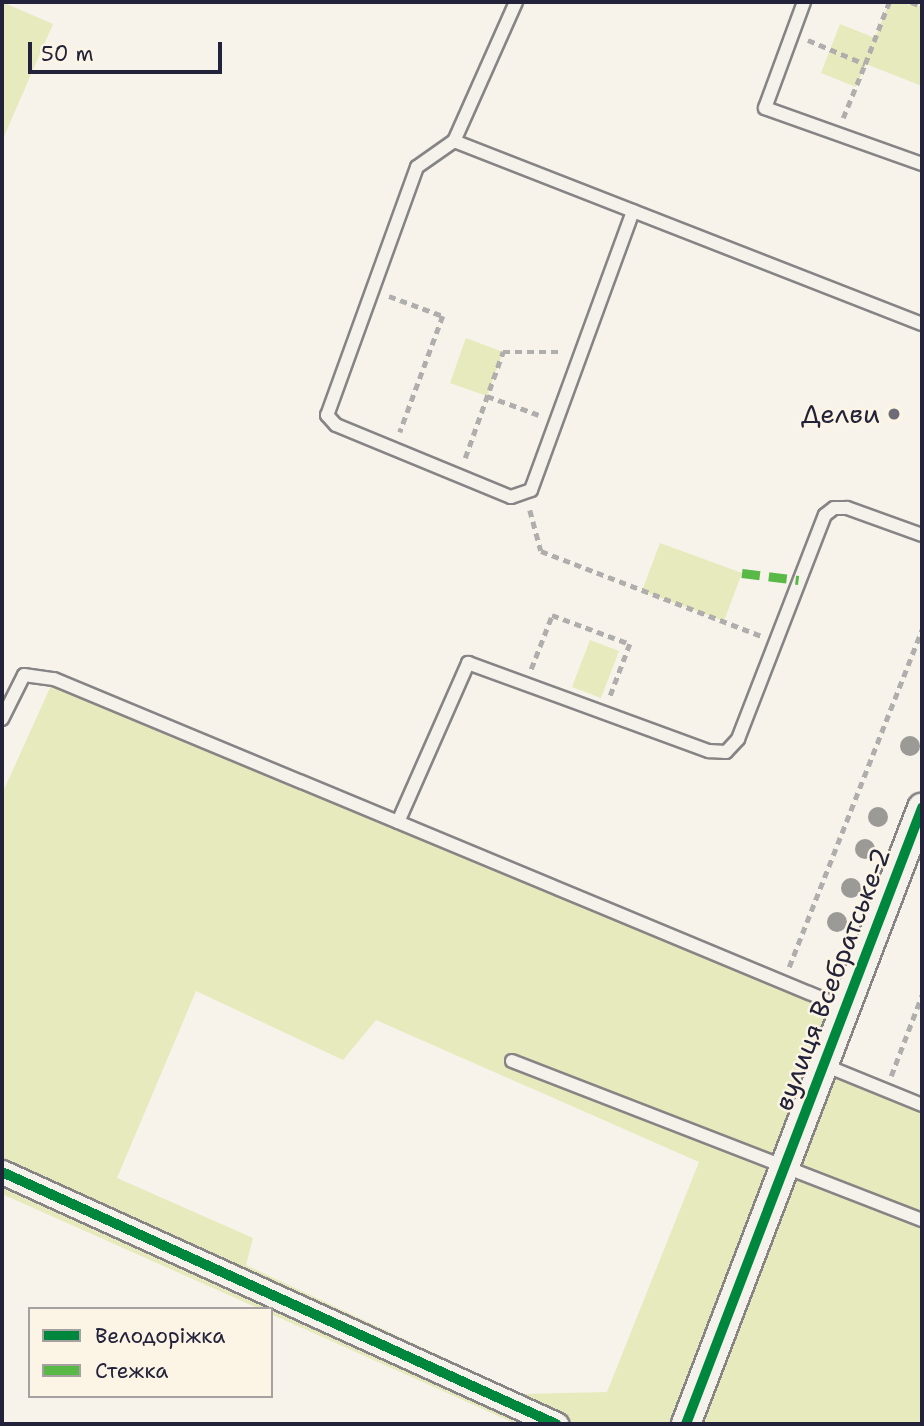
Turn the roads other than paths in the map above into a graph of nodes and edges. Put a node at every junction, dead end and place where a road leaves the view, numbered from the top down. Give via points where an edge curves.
1 (516, 2) edge
2 (804, 2) edge
3 (454, 141) junction
4 (922, 164) edge
5 (633, 211) junction
6 (922, 324) edge
7 (922, 535) edge
8 (2, 719) edge
9 (922, 808) edge
10 (398, 822) junction
11 (845, 1008) junction
12 (512, 1060) dead end
13 (823, 1065) junction
14 (922, 1105) edge
15 (785, 1167) junction
16 (2, 1172) edge
17 (922, 1220) edge
18 (556, 1424) edge
19 (686, 1424) edge

1 - 3 lane
2 - 4 lane via 765,107
3 - 5 lane
3 - 5 lane via 417,167 327,415 336,425 511,497 526,495
5 - 6 lane
7 - 10 lane via 847,508 834,508 825,516 738,739 726,752 709,751 468,663
8 - 10 lane via 24,675 54,679
9 - 11 street, вулиця Всебратське-2
10 - 11 lane
11 - 13 street, вулиця Всебратське-2
12 - 15 lane
13 - 14 lane
13 - 15 street, вулиця Всебратське-2
15 - 17 lane
15 - 19 street, вулиця Всебратське-2
16 - 18 street

